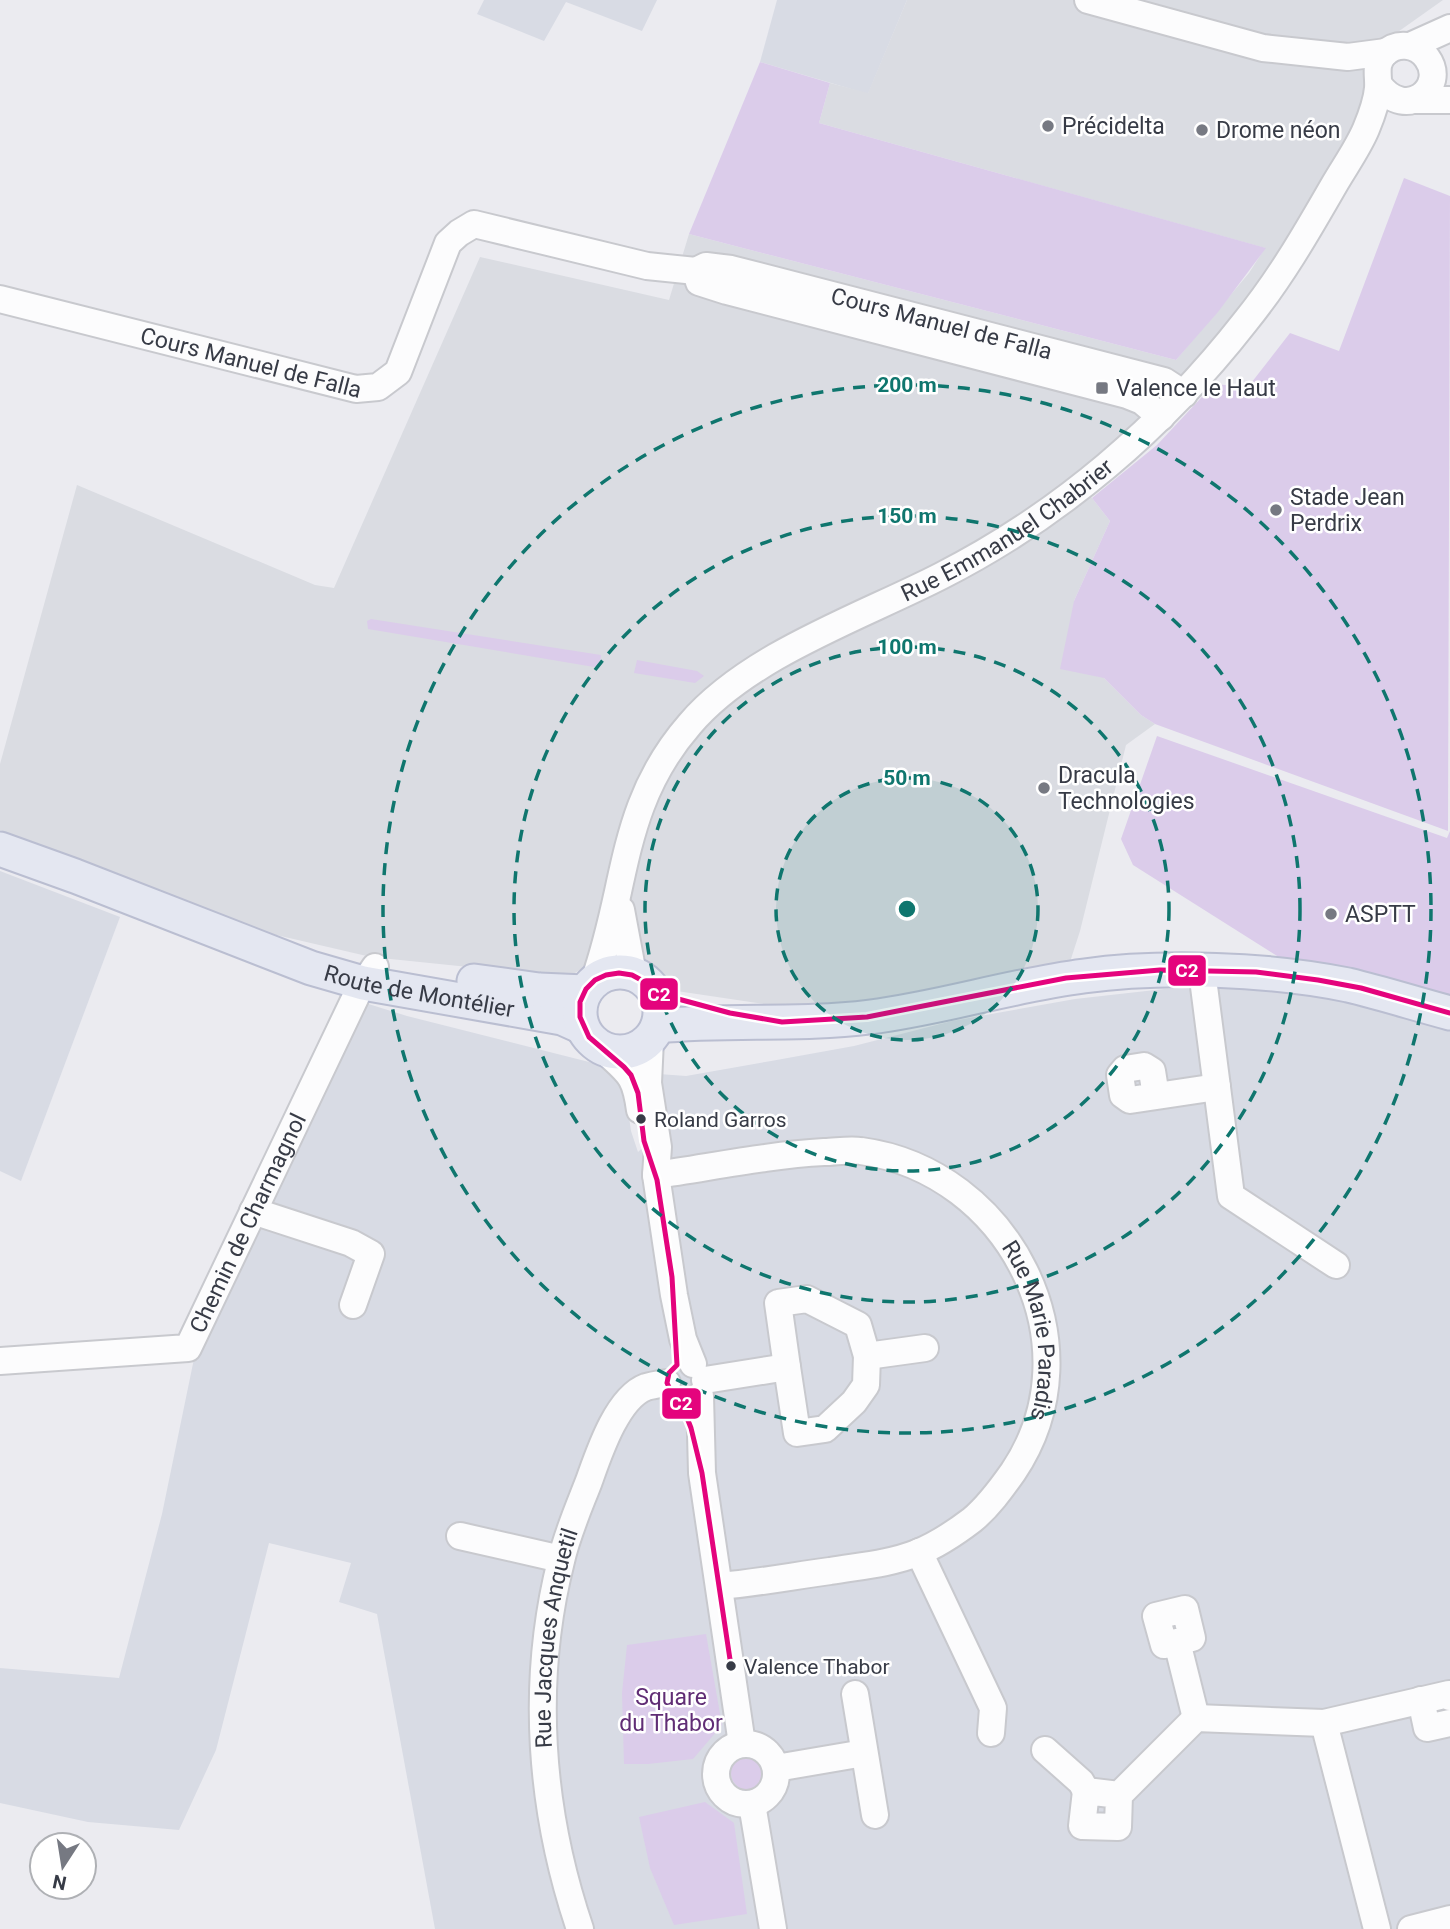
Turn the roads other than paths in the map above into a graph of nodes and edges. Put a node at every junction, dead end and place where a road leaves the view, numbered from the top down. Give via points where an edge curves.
1 (1088, 0) edge
2 (1450, 28) edge
3 (1388, 65) junction
4 (1427, 88) edge
5 (1450, 100) edge
6 (1366, 129) junction
7 (696, 271) junction
8 (0, 299) edge
9 (1184, 394) junction
10 (1161, 417) junction
11 (0, 849) edge
12 (620, 880) junction
13 (1202, 971) junction
14 (369, 975) junction
15 (645, 984) junction
16 (590, 987) junction
17 (1450, 1013) edge
18 (775, 1021) junction
19 (654, 1033) junction
20 (593, 1038) junction
21 (1217, 1087) junction
22 (1156, 1096) dead end
23 (656, 1175) junction
24 (253, 1211) junction
25 (1336, 1265) dead end
26 (353, 1305) dead end
27 (925, 1348) dead end
28 (867, 1356) junction
29 (0, 1361) edge
30 (787, 1367) junction
31 (687, 1381) junction
32 (460, 1535) dead end
33 (919, 1552) junction
34 (561, 1559) junction
35 (720, 1586) junction
36 (1177, 1642) dead end
37 (855, 1694) dead end
38 (1450, 1697) edge
39 (1422, 1700) junction
40 (1196, 1718) junction
41 (1324, 1723) junction
42 (1450, 1723) edge
43 (991, 1733) dead end
44 (742, 1744) junction
45 (1045, 1750) dead end
46 (864, 1753) junction
47 (776, 1768) junction
48 (752, 1804) junction
49 (875, 1815) dead end
50 (1450, 1919) edge
51 (580, 1929) edge
52 (773, 1929) edge
53 (1377, 1929) edge
54 (1411, 1929) edge

1 - 3 street via 1262,48
2 - 3 street
2 - 4 street
3 - 4 street via 1419,50
3 - 4 street via 1385,94 1395,100
3 - 6 street, Rue Emmanuel Chabrier
4 - 5 street
4 - 6 street, Rue Emmanuel Chabrier
6 - 9 street, Rue Emmanuel Chabrier via 1273,286
7 - 8 street, Cours Manuel de Falla via 647,266 474,224 448,243 398,372 378,387 356,389
7 - 9 street, Cours Manuel de Falla via 706,266 731,269 1164,381
7 - 10 street, Cours Manuel de Falla via 699,282 727,291 1127,394
9 - 10 street, Rue Emmanuel Chabrier
10 - 12 street, Rue Emmanuel Chabrier via 1085,483 1003,542 783,654 707,705 674,743 644,794
11 - 14 main road, Route de Montélier via 260,948
12 - 15 street, Rue Emmanuel Chabrier via 621,912
12 - 16 street, Rue Emmanuel Chabrier via 607,944
13 - 17 main road, Route de Montélier via 1348,985
13 - 18 main road, Route de Montélier via 1093,975 872,1017
13 - 21 street
14 - 16 main road, Route de Montélier via 539,990
14 - 20 main road, Route de Montélier via 562,1018
14 - 24 street, Chemin de Charmagnol
15 - 16 main road, Route de Montélier via 620,972 606,974
15 - 18 main road, Route de Montélier
15 - 19 main road via 661,1015
16 - 20 main road via 579,1015
18 - 19 main road, Route de Montélier
19 - 20 main road, Route de Montélier via 640,1048 628,1052 615,1053
19 - 23 street via 648,1083 658,1147
20 - 23 street via 636,1085 646,1149
21 - 22 street
21 - 25 street via 1231,1196
23 - 31 street
23 - 33 street, Rue Marie Paradis via 859,1150 903,1161 946,1181 987,1214 1017,1254 1033,1286 1046,1364 1042,1406 1032,1438 1000,1490 974,1518
24 - 26 street via 371,1254
24 - 29 street, Chemin de Charmagnol via 188,1348
27 - 28 street
28 - 30 street via 858,1325 807,1299 798,1300 778,1303
28 - 30 street via 866,1385 854,1402 825,1429 807,1432 797,1433
30 - 31 street, Rue Jacques Anquetil
31 - 34 street, Rue Jacques Anquetil via 644,1388 621,1408
31 - 35 street via 691,1428
32 - 34 street
33 - 35 street, Rue Marie Paradis via 886,1562
33 - 43 street via 993,1708
34 - 51 street, Rue Jacques Anquetil via 544,1655 542,1718 552,1825
35 - 44 street
36 - 40 street
37 - 46 street
38 - 39 street
39 - 41 street
39 - 42 street via 1427,1728
40 - 41 street
40 - 45 street via 1119,1795 1086,1791
41 - 53 street
44 - 47 street via 764,1749
44 - 48 street via 724,1753 716,1778 727,1798
46 - 47 street
46 - 49 street
47 - 48 street via 774,1787
48 - 52 street
50 - 54 street

